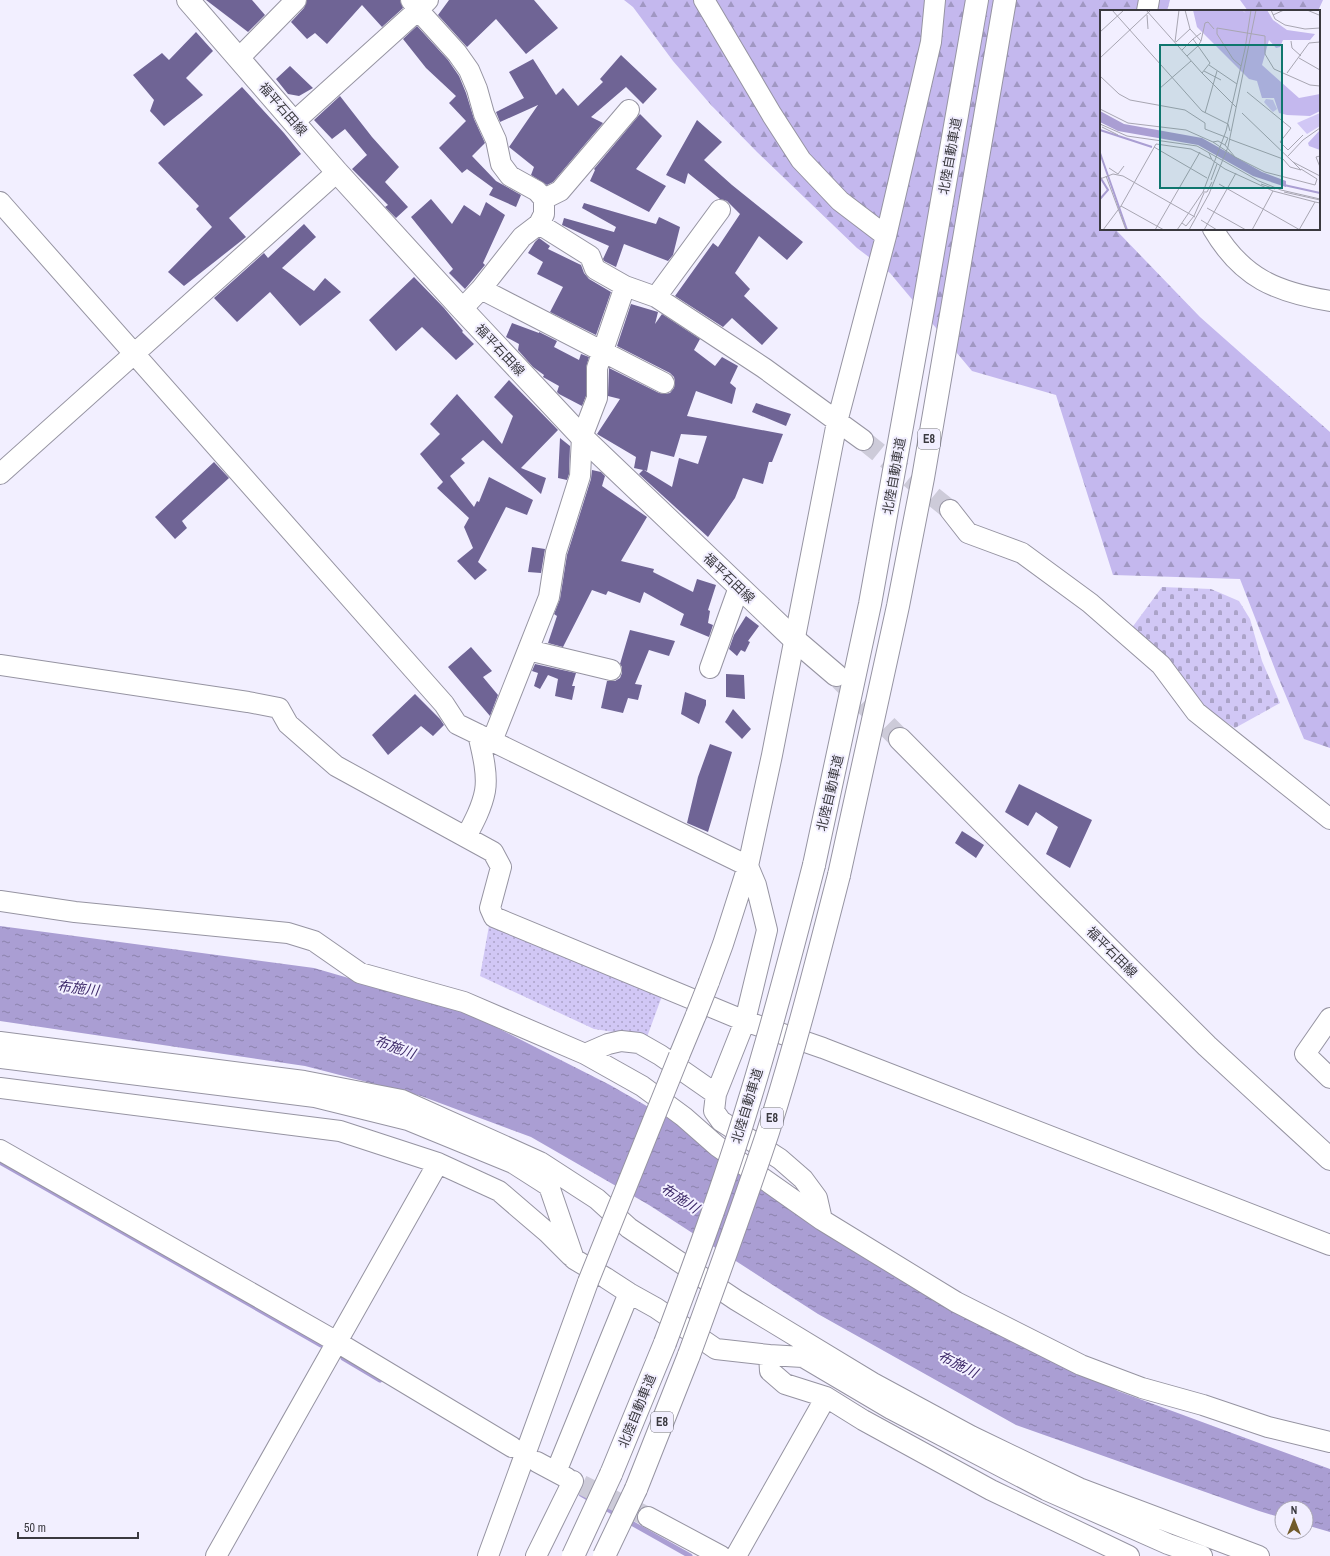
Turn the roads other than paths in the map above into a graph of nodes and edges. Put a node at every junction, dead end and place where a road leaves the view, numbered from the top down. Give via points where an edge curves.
1 (188, 0) edge
2 (296, 0) edge
3 (704, 0) edge
4 (935, 0) edge
5 (977, 0) edge
6 (1005, 0) edge
7 (1149, 0) edge
8 (419, 3) edge
9 (1147, 10) edge
10 (239, 58) junction
11 (629, 110) dead end
12 (294, 121) junction
13 (337, 172) junction
14 (544, 199) junction
15 (0, 202) edge
16 (720, 210) dead end
17 (539, 224) junction
18 (1215, 230) edge
19 (886, 236) junction
20 (625, 286) junction
21 (481, 289) junction
22 (656, 297) junction
23 (1330, 301) edge
24 (462, 309) junction
25 (602, 352) junction
26 (134, 354) junction
27 (664, 383) dead end
28 (837, 422) junction
29 (582, 437) junction
30 (863, 440) tunnel mouth
31 (0, 474) edge
32 (950, 510) tunnel mouth
33 (739, 587) junction
34 (795, 640) junction
35 (528, 650) junction
36 (0, 665) edge
37 (710, 668) dead end
38 (611, 670) dead end
39 (836, 675) tunnel mouth
40 (485, 738) junction
41 (900, 739) tunnel mouth
42 (1330, 820) edge
43 (466, 837) junction
44 (748, 866) junction
45 (0, 901) edge
46 (1330, 1018) edge
47 (745, 1021) junction
48 (0, 1042) edge
49 (585, 1054) junction
50 (0, 1058) edge
51 (1330, 1078) edge
52 (0, 1088) edge
53 (716, 1094) junction
54 (0, 1150) edge
55 (1330, 1159) edge
56 (438, 1162) junction
57 (822, 1220) junction
58 (1330, 1245) edge
59 (574, 1259) junction
60 (629, 1293) junction
61 (337, 1342) junction
62 (768, 1355) junction
63 (826, 1397) junction
64 (1330, 1442) edge
65 (512, 1447) dead end
66 (537, 1462) dead end
67 (570, 1479) junction
68 (648, 1517) tunnel mouth
69 (216, 1556) edge
70 (488, 1556) edge
71 (536, 1556) edge
72 (573, 1556) edge
73 (604, 1556) edge
74 (721, 1556) edge
75 (736, 1556) edge
76 (1129, 1556) edge
77 (1202, 1556) edge
78 (1259, 1556) edge

1 - 10 main road, 福平石田線
2 - 10 street
3 - 19 street via 801,160 840,201
4 - 19 street via 931,42
5 - 72 main road, 北陸自動車道 / E8, bridge via 870,604 814,865 782,991 707,1230 665,1343 611,1474
6 - 73 main road, 北陸自動車道 / E8, bridge via 903,584 839,875 807,998 768,1131 730,1244 636,1489
7 - 9 street
8 - 12 street
8 - 14 street via 469,70 496,140 501,164 510,176 537,191
10 - 12 main road, 福平石田線
11 - 14 street via 560,191
12 - 13 main road, 福平石田線
13 - 24 main road, 福平石田線
13 - 26 street
14 - 17 street via 544,214
15 - 26 street
16 - 22 street
17 - 20 street via 590,256 595,269
17 - 21 street via 522,237
18 - 23 street via 1223,246 1242,267 1265,283 1307,297
19 - 28 street
20 - 22 street
20 - 25 street
21 - 24 street
21 - 25 street
22 - 28 street via 764,368
24 - 29 main road, 福平石田線
25 - 27 street
25 - 29 street via 597,368 597,398
26 - 31 street
26 - 40 street via 439,698 457,724
28 - 30 street
28 - 34 street
29 - 33 main road, 福平石田線
29 - 35 street via 580,476 556,552 549,597
32 - 42 street via 968,533 1022,553 1090,603 1161,665 1196,712
33 - 34 main road, 福平石田線
33 - 37 street
34 - 39 main road, 福平石田線
34 - 44 street
35 - 38 street
35 - 40 street
36 - 43 street via 279,708 288,724 336,766
40 - 43 street via 486,790
40 - 44 street
41 - 55 main road, 福平石田線 via 1207,1046
43 - 47 street via 493,852 501,868 490,908 494,917
44 - 47 street via 756,885 767,930
44 - 70 street, bridge via 723,944 588,1282
45 - 49 street via 75,912 288,933 314,941 360,973 464,1002
46 - 51 street via 1305,1054
47 - 53 street
47 - 58 street via 823,1048
48 - 78 street via 304,1081 402,1100 540,1162 597,1199 630,1228 736,1300 873,1383 971,1436 1079,1488
49 - 53 street via 621,1041 639,1043
49 - 57 street via 642,1086 684,1117 717,1146
50 - 59 street via 315,1097 408,1120 514,1163 549,1186
52 - 56 street via 340,1131
53 - 57 street via 714,1111 721,1120 780,1159 803,1179 817,1198
54 - 61 street
56 - 59 street via 499,1191
56 - 61 street
57 - 64 street via 956,1302 1081,1365 1142,1388 1203,1405 1268,1428
59 - 60 street
60 - 62 street via 656,1308 716,1349
60 - 67 street
61 - 65 street
61 - 69 street
62 - 63 street via 770,1371 784,1384
62 - 77 street via 803,1357 890,1409 1046,1490 1168,1544
63 - 75 street
63 - 76 street via 991,1490
66 - 67 street
67 - 71 street
68 - 74 street

